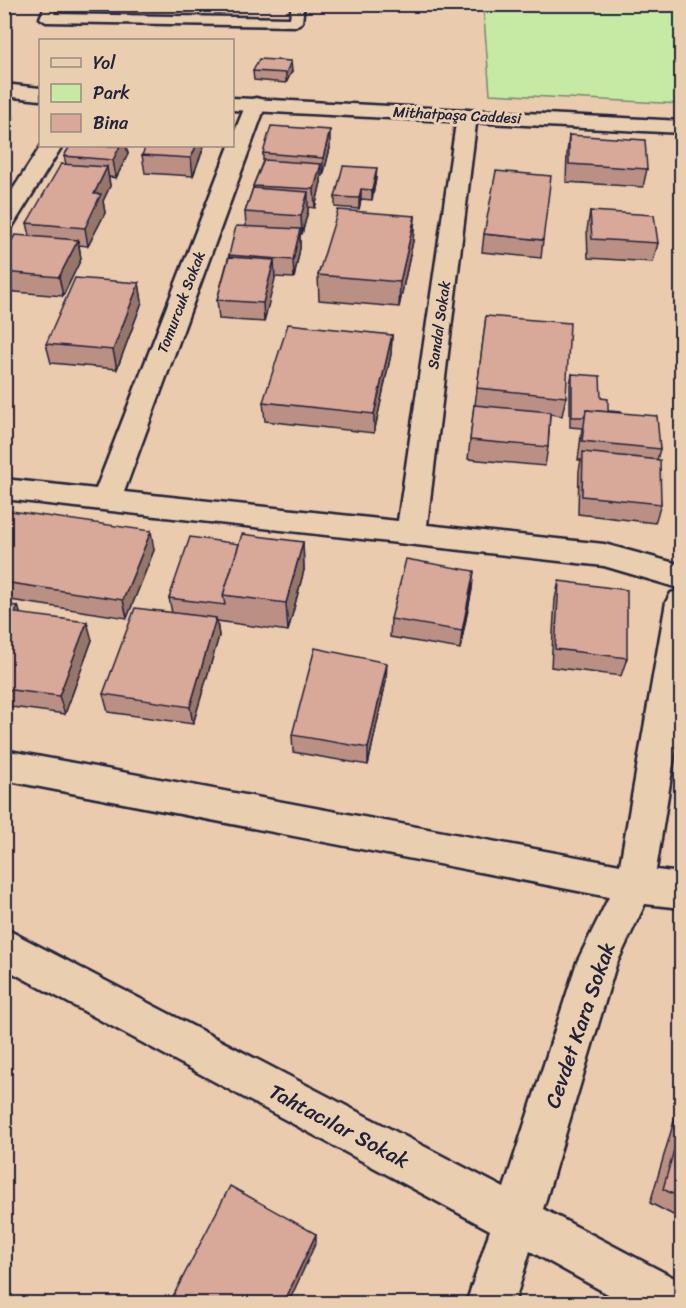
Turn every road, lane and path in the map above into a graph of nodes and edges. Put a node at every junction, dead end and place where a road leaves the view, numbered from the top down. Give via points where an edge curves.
1 (52, 4) edge
2 (298, 4) edge
3 (4, 90) edge
4 (39, 94) edge
5 (244, 104) edge
6 (467, 116) junction
7 (681, 127) edge
8 (234, 133) edge
9 (50, 147) edge
10 (229, 147) edge
11 (4, 222) edge
12 (4, 489) edge
13 (106, 500) junction
14 (411, 534) junction
15 (681, 577) edge
16 (681, 602) edge
17 (4, 765) edge
18 (635, 885) junction
19 (681, 891) edge
20 (4, 947) edge
21 (516, 1221) junction
22 (490, 1304) edge
23 (675, 1304) edge

1 - 2 lane via 46,18 233,25 296,22
3 - 4 street
5 - 6 street, Mithatpaşa Caddesi
5 - 8 street, Tomurcuk Sokak
6 - 7 street, Mithatpaşa Caddesi
6 - 14 street, Sandal Sokak
9 - 11 street
10 - 13 street, Tomurcuk Sokak
12 - 13 street
13 - 14 street
14 - 15 street via 603,555
16 - 18 street, Cevdet Kara Sokak
17 - 18 street
18 - 19 street
18 - 21 street, Cevdet Kara Sokak via 597,962
20 - 21 street, Tahtacılar Sokak
21 - 22 street, Cevdet Kara Sokak
21 - 23 street, Tahtacılar Sokak

